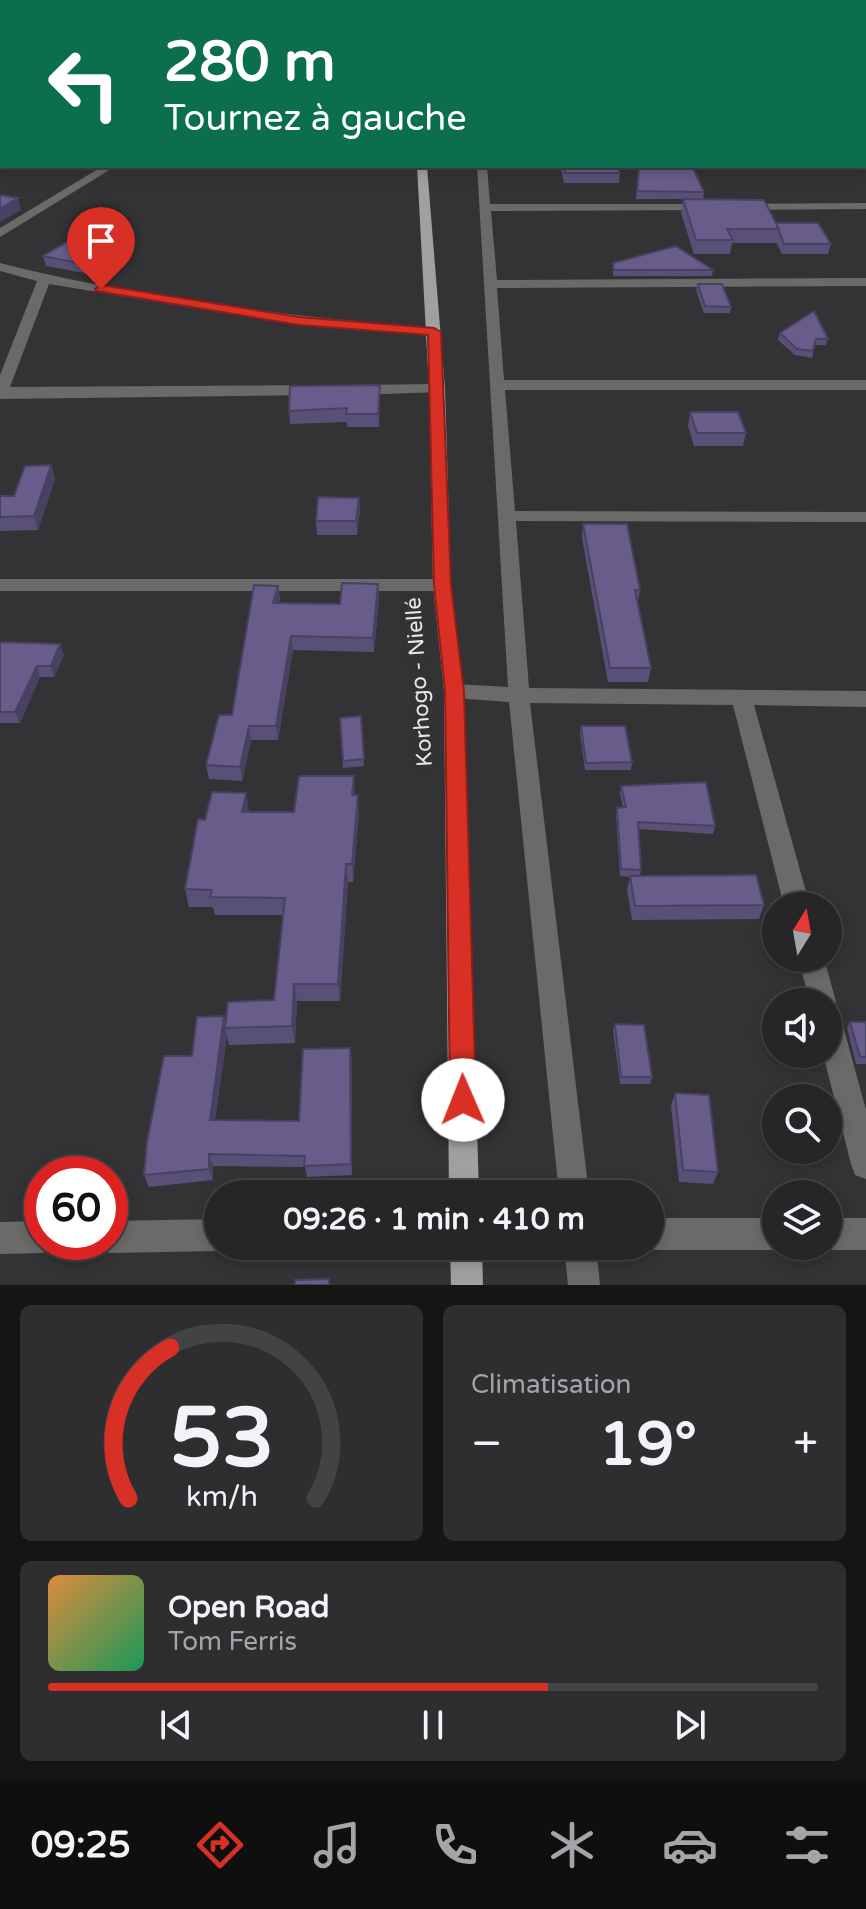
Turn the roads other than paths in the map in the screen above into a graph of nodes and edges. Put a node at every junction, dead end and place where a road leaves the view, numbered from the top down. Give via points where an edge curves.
1 (108, 168) edge
2 (422, 168) edge
3 (482, 168) edge
4 (866, 206) edge
5 (487, 208) junction
6 (0, 233) edge
7 (0, 267) edge
8 (44, 279) junction
9 (866, 282) edge
10 (491, 284) junction
11 (434, 332) junction
12 (4, 372) edge
13 (497, 385) junction
14 (866, 385) edge
15 (437, 389) junction
16 (0, 393) edge
17 (509, 516) junction
18 (866, 517) edge
19 (0, 585) edge
20 (442, 585) junction
21 (454, 691) junction
22 (519, 695) junction
23 (741, 697) junction
24 (866, 699) edge
25 (793, 892) edge
26 (840, 1068) edge
27 (866, 1164) edge
28 (464, 1180) edge
29 (572, 1180) edge
30 (664, 1234) edge
31 (762, 1234) edge
32 (842, 1234) edge
33 (866, 1234) edge
34 (204, 1235) edge
35 (24, 1237) edge
36 (128, 1237) edge
37 (0, 1238) edge
38 (466, 1260) edge
39 (581, 1260) edge
40 (467, 1285) edge
41 (584, 1285) edge

1 - 6 street
2 - 11 main road, Korhogo - Niellé
3 - 5 street
4 - 5 street
5 - 10 street
7 - 8 street
8 - 11 street via 299,321
8 - 12 street
9 - 10 street
10 - 13 street
11 - 15 main road, Korhogo - Niellé
12 - 16 street
13 - 14 street
13 - 17 street
15 - 16 street
15 - 20 main road, Korhogo - Niellé
17 - 18 street
17 - 22 street
19 - 20 street
20 - 21 main road, Korhogo - Niellé
21 - 22 street
21 - 28 main road, Korhogo - Niellé
22 - 23 street
22 - 29 street
23 - 24 street
23 - 25 street
26 - 27 street
30 - 31 street
32 - 33 street
34 - 36 street
35 - 37 street
38 - 40 main road
39 - 41 street

